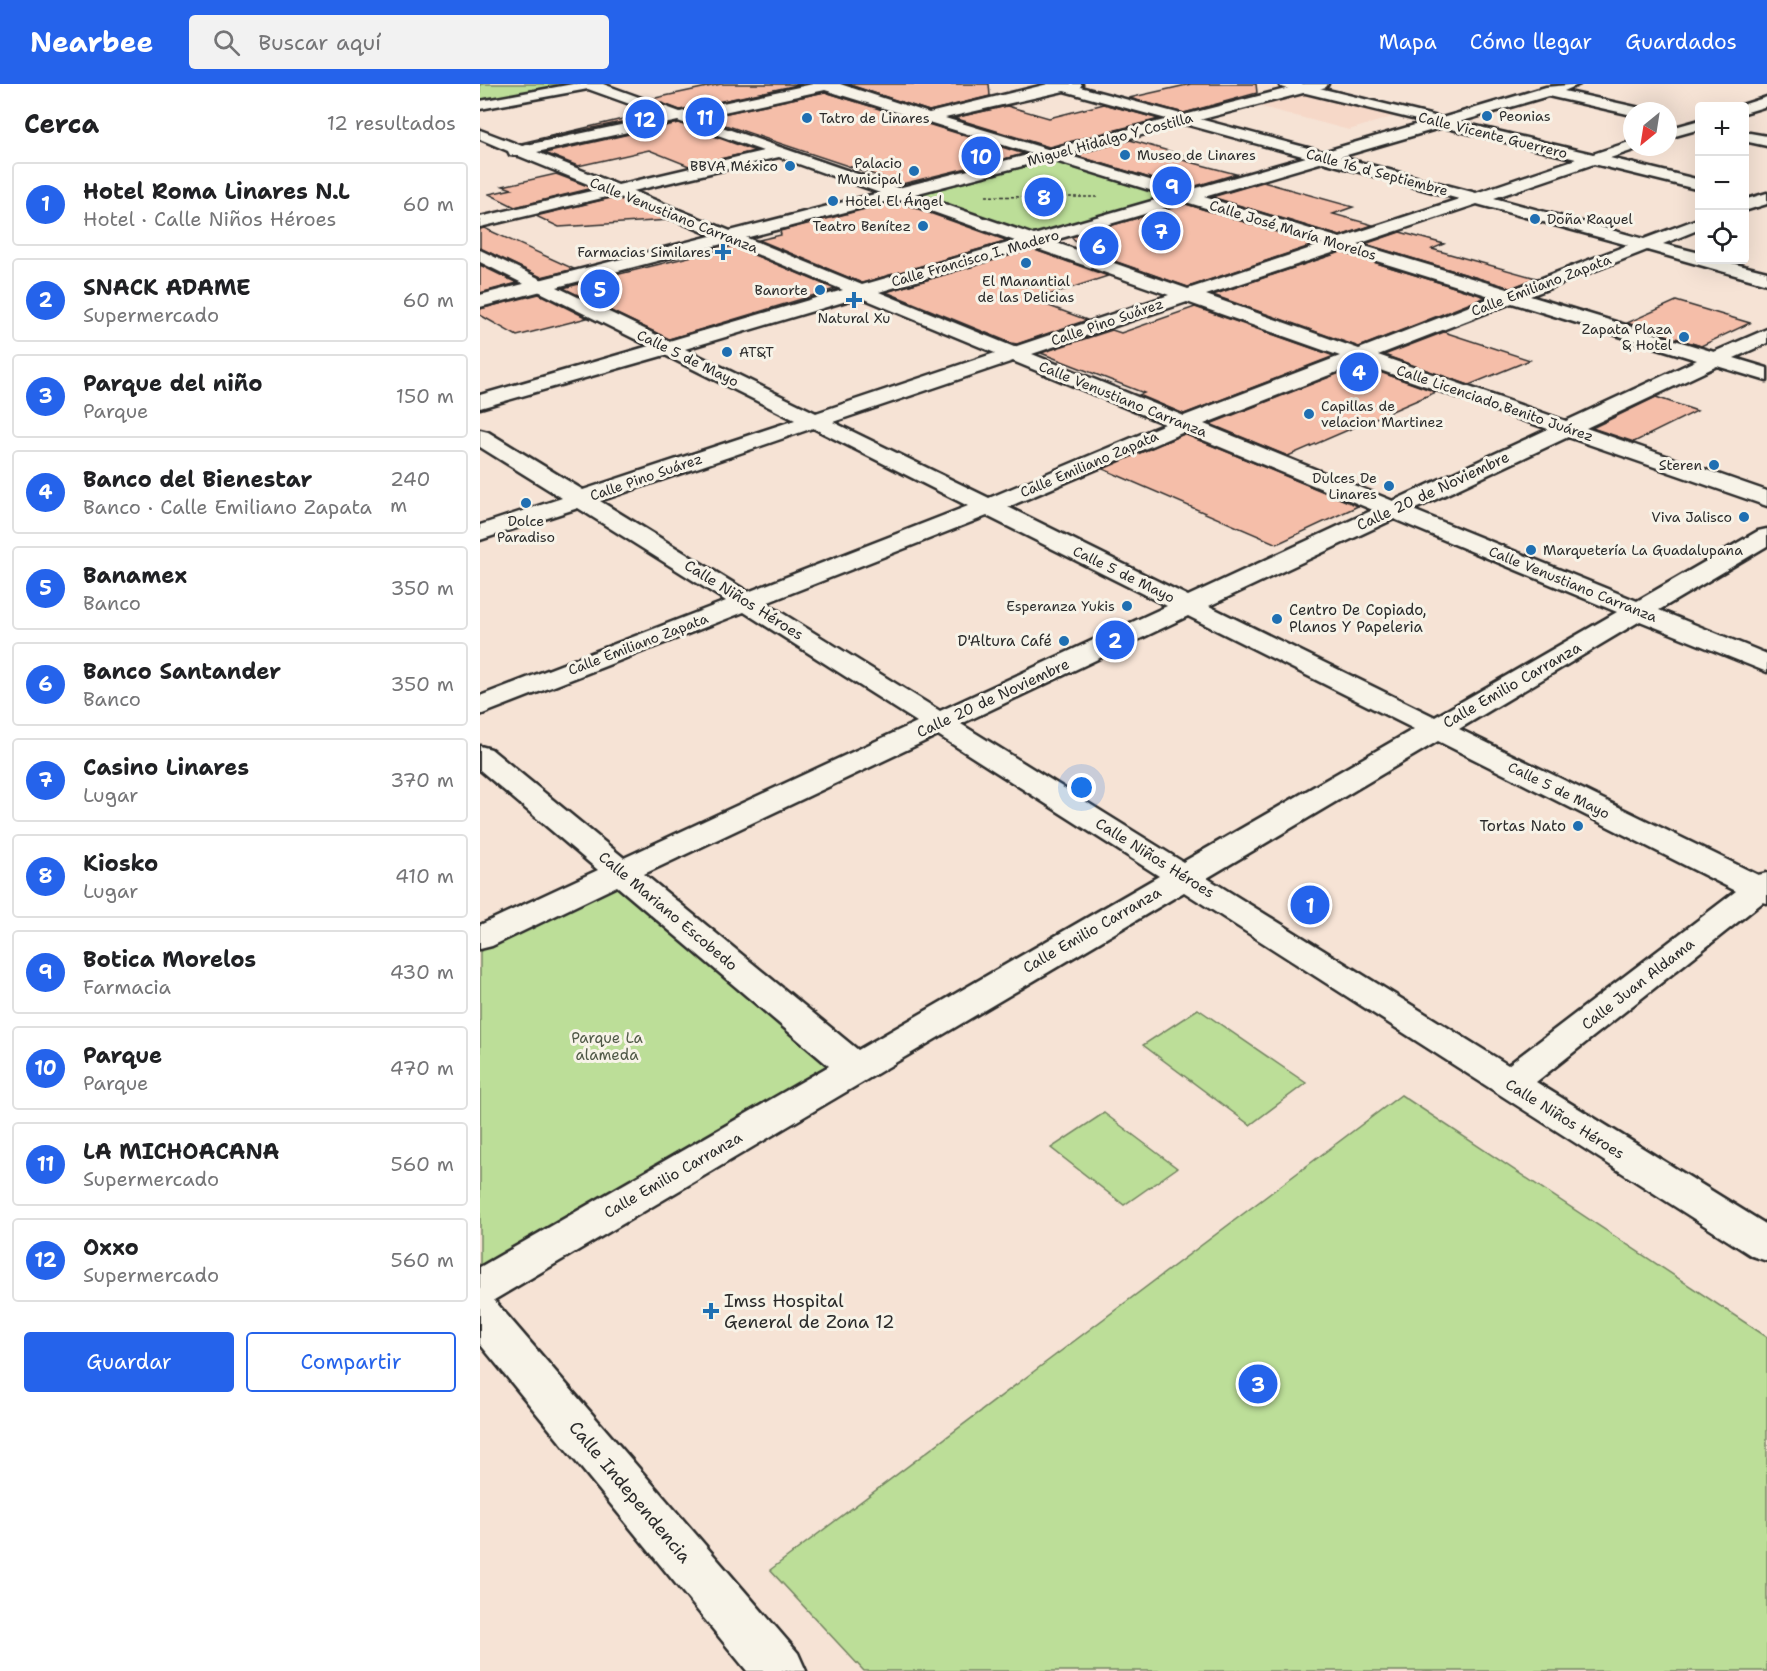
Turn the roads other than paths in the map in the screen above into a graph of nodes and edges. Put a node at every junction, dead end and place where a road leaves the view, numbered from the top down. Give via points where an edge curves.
1 (590, 84) edge
2 (1286, 84) edge
3 (1322, 84) edge
4 (1515, 84) edge
5 (1573, 84) edge
6 (826, 85) edge
7 (1065, 85) edge
8 (1304, 88) junction
9 (1548, 91) junction
10 (1767, 101) edge
11 (480, 105) edge
12 (1749, 107) edge
13 (1623, 108) edge
14 (680, 117) junction
15 (928, 117) junction
16 (1185, 119) junction
17 (1677, 120) edge
18 (1442, 122) junction
19 (1695, 124) edge
20 (1695, 126) edge
21 (1677, 131) edge
22 (480, 134) edge
23 (1749, 137) edge
24 (1767, 141) edge
25 (1623, 149) edge
26 (519, 151) junction
27 (780, 152) junction
28 (1048, 155) junction
29 (490, 157) dead end
30 (1323, 157) junction
31 (1593, 159) junction
32 (1695, 184) edge
33 (615, 190) junction
34 (899, 194) junction
35 (1186, 197) junction
36 (1476, 199) junction
37 (480, 222) edge
38 (1695, 225) edge
39 (727, 237) junction
40 (1034, 241) junction
41 (1340, 244) junction
42 (1644, 244) junction
43 (480, 255) edge
44 (1695, 259) edge
45 (1715, 264) edge
46 (1767, 278) edge
47 (540, 285) junction
48 (861, 291) junction
49 (1188, 295) junction
50 (1510, 297) junction
51 (480, 301) edge
52 (1767, 335) edge
53 (668, 348) junction
54 (1013, 354) junction
55 (1360, 356) junction
56 (1715, 359) junction
57 (1767, 375) edge
58 (480, 402) edge
59 (815, 421) junction
60 (1184, 424) junction
61 (1567, 429) junction
62 (480, 437) edge
63 (581, 499) junction
64 (1767, 499) edge
65 (988, 507) junction
66 (1393, 510) junction
67 (480, 533) edge
68 (1767, 536) edge
69 (747, 601) junction
70 (1189, 606) junction
71 (1638, 611) junction
72 (1767, 664) edge
73 (480, 706) edge
74 (939, 723) junction
75 (1436, 729) junction
76 (480, 754) edge
77 (621, 872) junction
78 (1185, 876) junction
79 (1764, 888) edge
80 (480, 938) edge
81 (856, 1068) junction
82 (1509, 1084) junction
83 (1767, 1245) edge
84 (480, 1288) edge
85 (480, 1313) edge
86 (780, 1671) edge

1 - 11 street
1 - 14 street, Calle Licenciado Benito Juárez
2 - 8 street, Calle Vicente Guerrero
3 - 8 street, Miguel Hidalgo Y Costilla
4 - 9 street
5 - 9 street, Calle Francisco I. Madero
6 - 14 street
6 - 15 street, Calle José María Morelos
7 - 15 street
7 - 16 street, Calle 16 d Septiembre
8 - 16 street, Miguel Hidalgo Y Costilla
8 - 18 street, Calle Vicente Guerrero
9 - 13 street
9 - 18 street, Calle Francisco I. Madero
10 - 12 street
14 - 26 street
14 - 27 street, Calle Licenciado Benito Juárez
15 - 28 street, Calle José María Morelos
16 - 28 street, Miguel Hidalgo Y Costilla
16 - 30 street, Calle 16 d Septiembre
17 - 19 street
18 - 30 street, Calle Francisco I. Madero
18 - 31 street, Calle Vicente Guerrero
20 - 21 street
22 - 26 street, Calle Venustiano Carranza
23 - 24 street
25 - 31 street, Calle Pino Suárez
26 - 29 street
26 - 33 street, Calle Venustiano Carranza
27 - 33 street
27 - 34 street, Calle Licenciado Benito Juárez
28 - 34 street, Miguel Hidalgo Y Costilla
28 - 35 street, Calle José María Morelos
30 - 35 street, Calle Francisco I. Madero
30 - 36 street, Calle 16 d Septiembre
31 - 32 street, Calle Vicente Guerrero
31 - 36 street, Calle Pino Suárez
33 - 37 street
33 - 39 street, Calle Venustiano Carranza
34 - 39 street, Miguel Hidalgo Y Costilla
34 - 40 street, Calle Licenciado Benito Juárez
35 - 40 street, Calle Francisco I. Madero
35 - 41 street, Calle José María Morelos
36 - 41 street, Calle Pino Suárez
36 - 42 street, Calle 16 d Septiembre
38 - 42 street, Calle Emiliano Zapata
39 - 47 street, Miguel Hidalgo Y Costilla
39 - 48 street, Calle Venustiano Carranza
40 - 48 street, Calle Francisco I. Madero
40 - 49 street, Calle Licenciado Benito Juárez
41 - 49 street, Calle Pino Suárez
41 - 50 street, Calle José María Morelos
42 - 44 street, Calle 16 d Septiembre
42 - 50 street, Calle Emiliano Zapata
43 - 47 street, Calle 5 de Mayo
45 - 46 street, Calle 16 d Septiembre
47 - 51 street, Miguel Hidalgo Y Costilla
47 - 53 street, Calle 5 de Mayo
48 - 53 street, Calle Francisco I. Madero
48 - 54 street, Calle Venustiano Carranza
49 - 54 street, Calle Pino Suárez
49 - 55 street, Calle Licenciado Benito Juárez
50 - 55 street, Calle Emiliano Zapata
50 - 56 street, Calle José María Morelos
52 - 56 street, Calle 20 de Noviembre
53 - 58 street, Calle Francisco I. Madero
53 - 59 street, Calle 5 de Mayo
54 - 59 street, Calle Pino Suárez
54 - 60 street, Calle Venustiano Carranza
55 - 60 street, Calle Emiliano Zapata
55 - 61 street, Calle Licenciado Benito Juárez
56 - 57 street, Calle José María Morelos
56 - 61 street, Calle 20 de Noviembre
59 - 63 street, Calle Pino Suárez
59 - 65 street, Calle 5 de Mayo
60 - 65 street, Calle Emiliano Zapata
60 - 66 street, Calle Venustiano Carranza
61 - 64 street, Calle Licenciado Benito Juárez
61 - 66 street, Calle 20 de Noviembre
62 - 63 street, Calle Niños Héroes
63 - 67 street, Calle Pino Suárez
63 - 69 street, Calle Niños Héroes
65 - 69 street, Calle Emiliano Zapata
65 - 70 street, Calle 5 de Mayo
66 - 70 street, Calle 20 de Noviembre
66 - 71 street, Calle Venustiano Carranza
68 - 71 street, Calle Emilio Carranza
69 - 73 street, Calle Emiliano Zapata
69 - 74 street, Calle Niños Héroes
70 - 74 street, Calle 20 de Noviembre
70 - 75 street, Calle 5 de Mayo
71 - 72 street, Calle Venustiano Carranza
71 - 75 street, Calle Emilio Carranza
74 - 77 street, Calle 20 de Noviembre
74 - 78 street, Calle Niños Héroes
75 - 78 street, Calle Emilio Carranza
75 - 79 street, Calle 5 de Mayo
76 - 77 street, Calle Mariano Escobedo
77 - 80 street, Calle 20 de Noviembre
77 - 81 street, Calle Mariano Escobedo
78 - 81 street, Calle Emilio Carranza
78 - 82 street, Calle Niños Héroes
79 - 82 street, Calle Juan Aldama
81 - 84 street, Calle Emilio Carranza
82 - 83 street, Calle Niños Héroes
85 - 86 street, Calle Independencia

